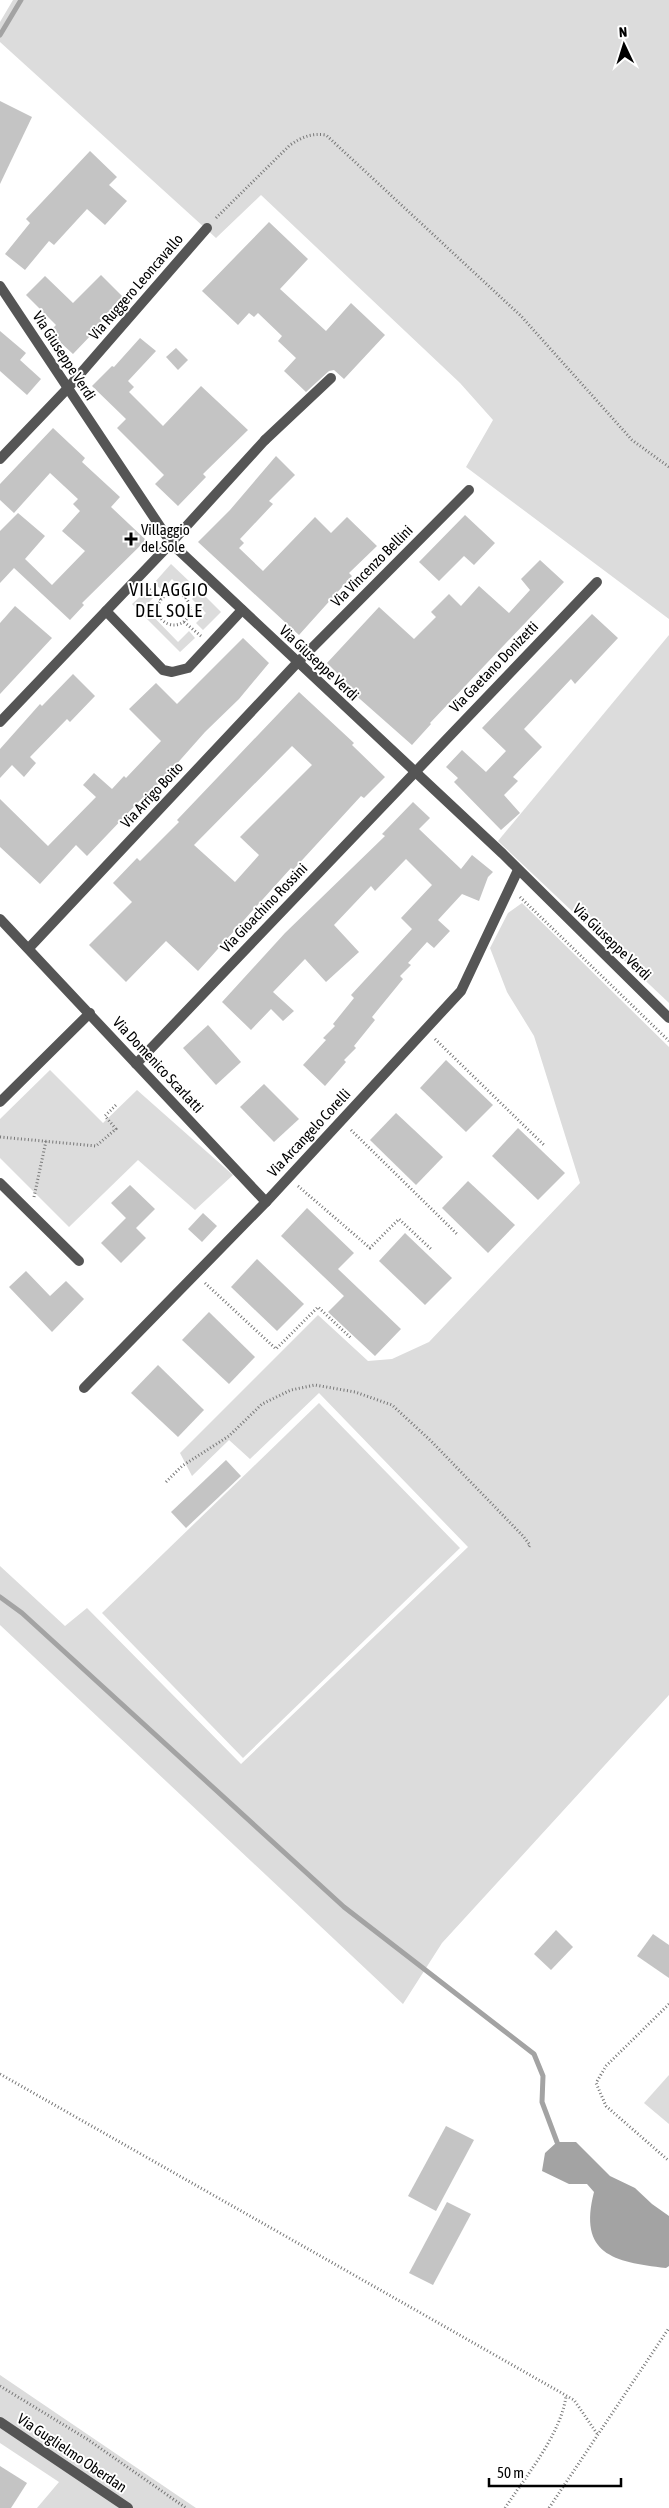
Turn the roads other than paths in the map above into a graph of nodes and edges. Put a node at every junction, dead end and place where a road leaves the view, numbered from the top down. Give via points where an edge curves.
1 (207, 228) road end
2 (0, 286) edge
3 (331, 378) dead end
4 (68, 389) junction
5 (0, 459) edge
6 (469, 490) dead end
7 (171, 543) junction
8 (597, 582) dead end
9 (242, 610) junction
10 (106, 611) junction
11 (297, 663) junction
12 (0, 722) edge
13 (413, 773) junction
14 (518, 870) junction
15 (0, 919) edge
16 (29, 948) junction
17 (90, 1014) junction
18 (669, 1018) edge
19 (136, 1064) junction
20 (0, 1102) edge
21 (0, 1183) edge
22 (266, 1202) junction
23 (79, 1261) dead end
24 (84, 1388) dead end
25 (0, 2422) edge
26 (128, 2508) edge

1 - 4 street, Via Ruggero Leoncavallo
2 - 4 street, Via Giuseppe Verdi
3 - 7 street via 266,440
4 - 5 street, Via Ruggero Leoncavallo
4 - 7 street, Via Giuseppe Verdi
6 - 11 street, Via Vincenzo Bellini
7 - 9 street, Via Giuseppe Verdi
7 - 10 street
8 - 13 street, Via Gaetano Donizetti
9 - 10 street via 188,668 172,672 163,670
9 - 11 street, Via Giuseppe Verdi
10 - 12 street
11 - 13 street, Via Giuseppe Verdi
11 - 16 street, Via Arrigo Boito
13 - 14 street, Via Giuseppe Verdi
13 - 19 street, Via Gioachino Rossini
14 - 18 street, Via Giuseppe Verdi
14 - 22 street, Via Arcangelo Corelli via 461,991
15 - 16 street, Via Domenico Scarlatti
16 - 17 street, Via Domenico Scarlatti
17 - 19 street, Via Domenico Scarlatti
17 - 20 street
19 - 22 street, Via Domenico Scarlatti
21 - 23 street
22 - 24 street, Via Arcangelo Corelli
25 - 26 street, Via Guglielmo Oberdan

